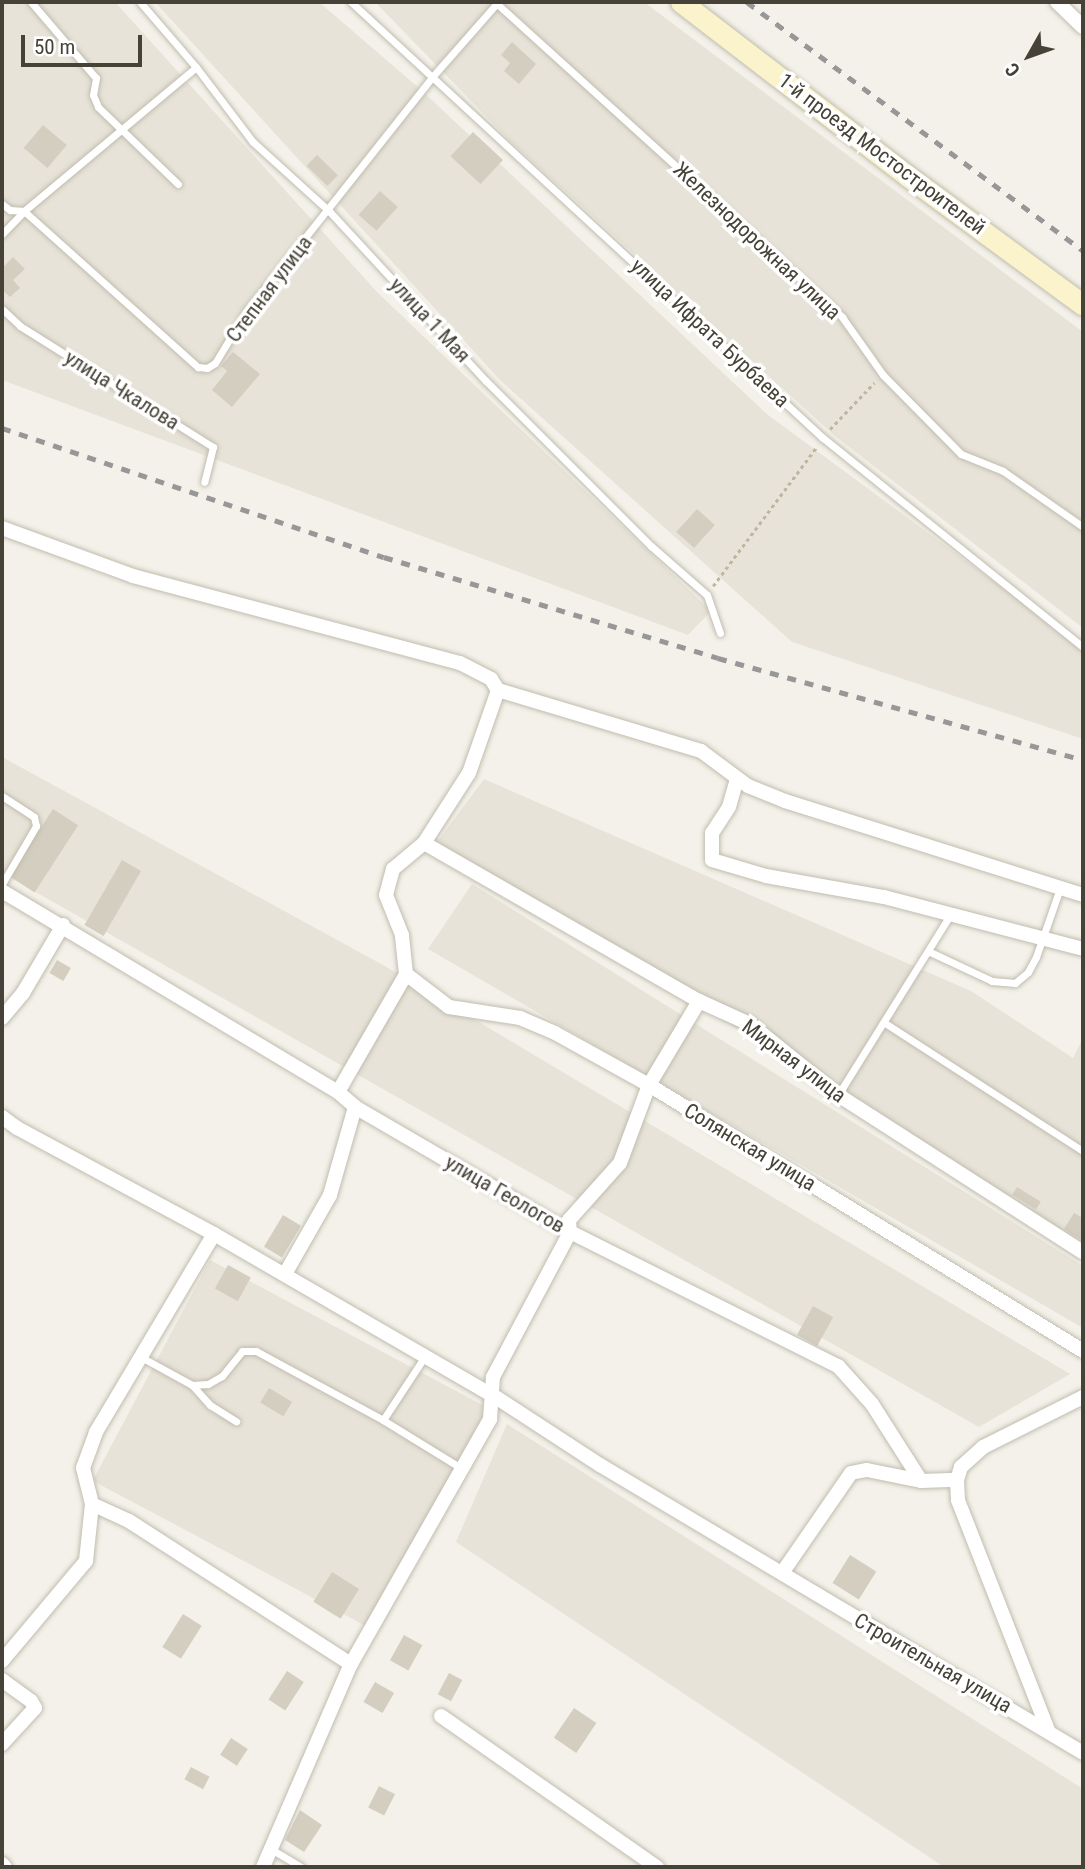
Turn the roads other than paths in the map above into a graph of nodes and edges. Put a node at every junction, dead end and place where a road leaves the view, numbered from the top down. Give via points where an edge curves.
1 (31, 2) edge
2 (140, 2) edge
3 (351, 2) edge
4 (497, 2) edge
5 (681, 2) edge
6 (1056, 2) edge
7 (1083, 27) edge
8 (196, 67) junction
9 (433, 76) junction
10 (120, 129) junction
11 (178, 184) dead end
12 (2, 204) edge
13 (24, 211) junction
14 (329, 211) junction
15 (2, 234) edge
16 (1083, 305) edge
17 (2, 309) edge
18 (204, 482) dead end
19 (1083, 527) edge
20 (2, 528) edge
21 (720, 633) dead end
22 (1083, 647) edge
23 (498, 690) junction
24 (737, 779) junction
25 (2, 796) edge
26 (424, 843) junction
27 (2, 884) edge
28 (1060, 888) junction
29 (2, 891) edge
30 (1083, 895) edge
31 (950, 915) junction
32 (63, 925) junction
33 (1042, 938) junction
34 (1083, 949) edge
35 (928, 951) junction
36 (406, 974) junction
37 (699, 1001) junction
38 (2, 1018) edge
39 (885, 1023) junction
40 (649, 1085) junction
41 (338, 1092) junction
42 (838, 1095) junction
43 (355, 1107) junction
44 (2, 1117) edge
45 (1083, 1151) edge
46 (570, 1231) junction
47 (214, 1234) junction
48 (1083, 1252) edge
49 (285, 1275) junction
50 (1083, 1350) edge
51 (425, 1356) junction
52 (141, 1357) junction
53 (192, 1385) junction
54 (494, 1396) junction
55 (1083, 1397) edge
56 (383, 1420) junction
57 (236, 1421) dead end
58 (462, 1469) junction
59 (957, 1480) junction
60 (921, 1481) junction
61 (92, 1504) junction
62 (782, 1573) junction
63 (2, 1661) edge
64 (351, 1664) junction
65 (2, 1680) edge
66 (441, 1716) dead end
67 (1048, 1730) junction
68 (2, 1744) edge
69 (1083, 1752) edge
70 (271, 1849) junction
71 (263, 1867) edge
72 (301, 1867) edge
73 (657, 1867) edge

1 - 10 lane via 96,78 93,95 98,107
2 - 8 lane, улица 1 Мая
3 - 9 lane, улица Ифрата Бурбаева
4 - 9 lane, Степная улица
4 - 19 lane, Железнодорожная улица via 842,317 883,375 961,454 1003,471
5 - 16 street, 1-й проезд Мостостроителей
6 - 7 street
8 - 10 lane
8 - 14 lane, улица 1 Мая via 253,142
9 - 14 lane, Степная улица
9 - 22 lane, улица Ифрата Бурбаева via 823,438
10 - 11 lane
10 - 13 lane
12 - 13 lane, Степная улица
13 - 14 lane, Степная улица via 198,367 207,368 215,363 246,312
13 - 15 lane
14 - 21 lane, улица 1 Мая via 496,390 651,546 707,594
17 - 18 lane, улица Чкалова via 20,326 213,447
20 - 23 street via 133,576 460,663 491,678
23 - 24 street via 701,751
23 - 26 street via 469,773
24 - 28 street via 785,801
24 - 31 street via 729,807 712,833 712,860
25 - 27 lane via 34,817 36,827
26 - 36 street via 393,869 386,887 388,905 402,935
26 - 37 street, Мирная улица
28 - 30 street
28 - 33 lane
29 - 32 street, улица Геологов
31 - 33 street
31 - 35 lane
32 - 38 street via 23,993
32 - 41 street, улица Геологов
33 - 34 street
33 - 35 lane via 1028,972 1015,982 992,981
35 - 39 lane
36 - 40 street, Солянская улица via 449,1007 520,1018
36 - 41 street
37 - 40 street
37 - 42 street, Мирная улица via 750,1024
39 - 42 lane
39 - 45 lane
40 - 46 street via 620,1163 569,1220
40 - 50 street, Солянская улица
41 - 43 street, улица Геологов
42 - 48 street, Мирная улица
43 - 46 street, улица Геологов
43 - 49 street via 330,1195
44 - 47 street
46 - 54 street via 493,1377
46 - 60 street, улица Геологов via 838,1366 860,1387
47 - 49 street
47 - 52 street
49 - 51 street
51 - 54 street
51 - 56 lane
52 - 53 lane
52 - 61 street via 96,1432 83,1468
53 - 56 lane via 208,1384 222,1376 242,1350 256,1351
53 - 57 lane via 210,1405
54 - 58 street via 490,1419
54 - 62 street
55 - 59 street via 983,1447 961,1467
56 - 58 lane
58 - 64 street
59 - 60 street
59 - 67 street via 958,1500
60 - 62 street via 867,1470 851,1473
61 - 63 street via 86,1561
61 - 64 street via 129,1521
62 - 67 street, Строительная улица
64 - 70 street
65 - 68 street via 34,1708
66 - 73 street
67 - 69 street, Строительная улица
70 - 71 street
70 - 72 lane

